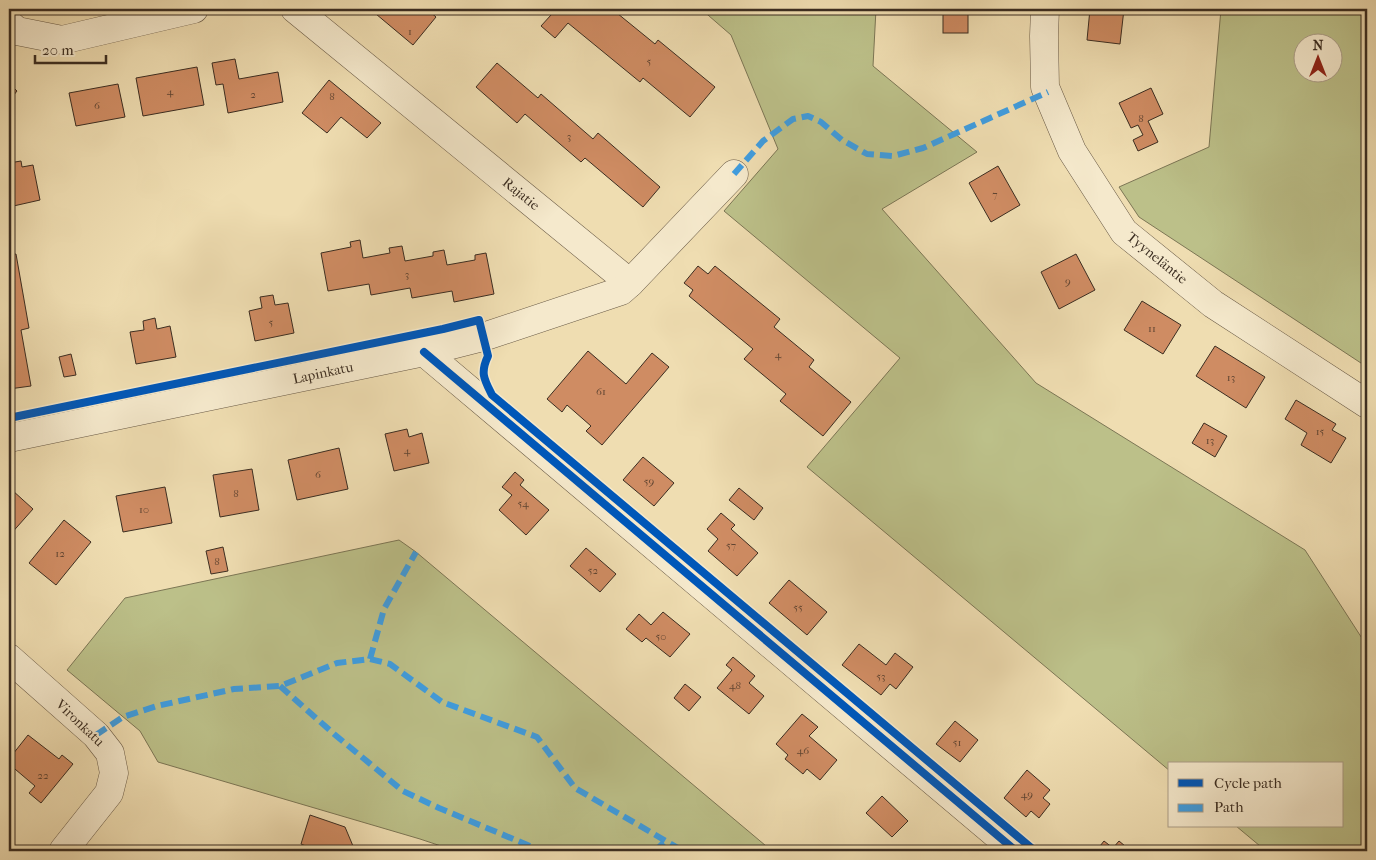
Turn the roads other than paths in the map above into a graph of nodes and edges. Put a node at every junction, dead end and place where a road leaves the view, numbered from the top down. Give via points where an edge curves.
1 (194, 9) edge
2 (295, 9) edge
3 (1045, 9) edge
4 (9, 24) edge
5 (734, 174) dead end
6 (630, 283) junction
7 (424, 352) junction
8 (1367, 404) edge
9 (9, 438) edge
10 (9, 658) edge
11 (63, 851) edge
12 (1016, 851) edge

1 - 4 street via 62,40 17,30
2 - 6 street, Rajatie
3 - 8 street, Tyyneläntie via 1045,87 1072,151 1124,232 1213,304
5 - 6 street
6 - 7 street, Lapinkatu via 621,291 483,337
7 - 9 street, Lapinkatu
7 - 12 street
10 - 11 street, Vironkatu via 96,735 110,753 114,773 109,792

